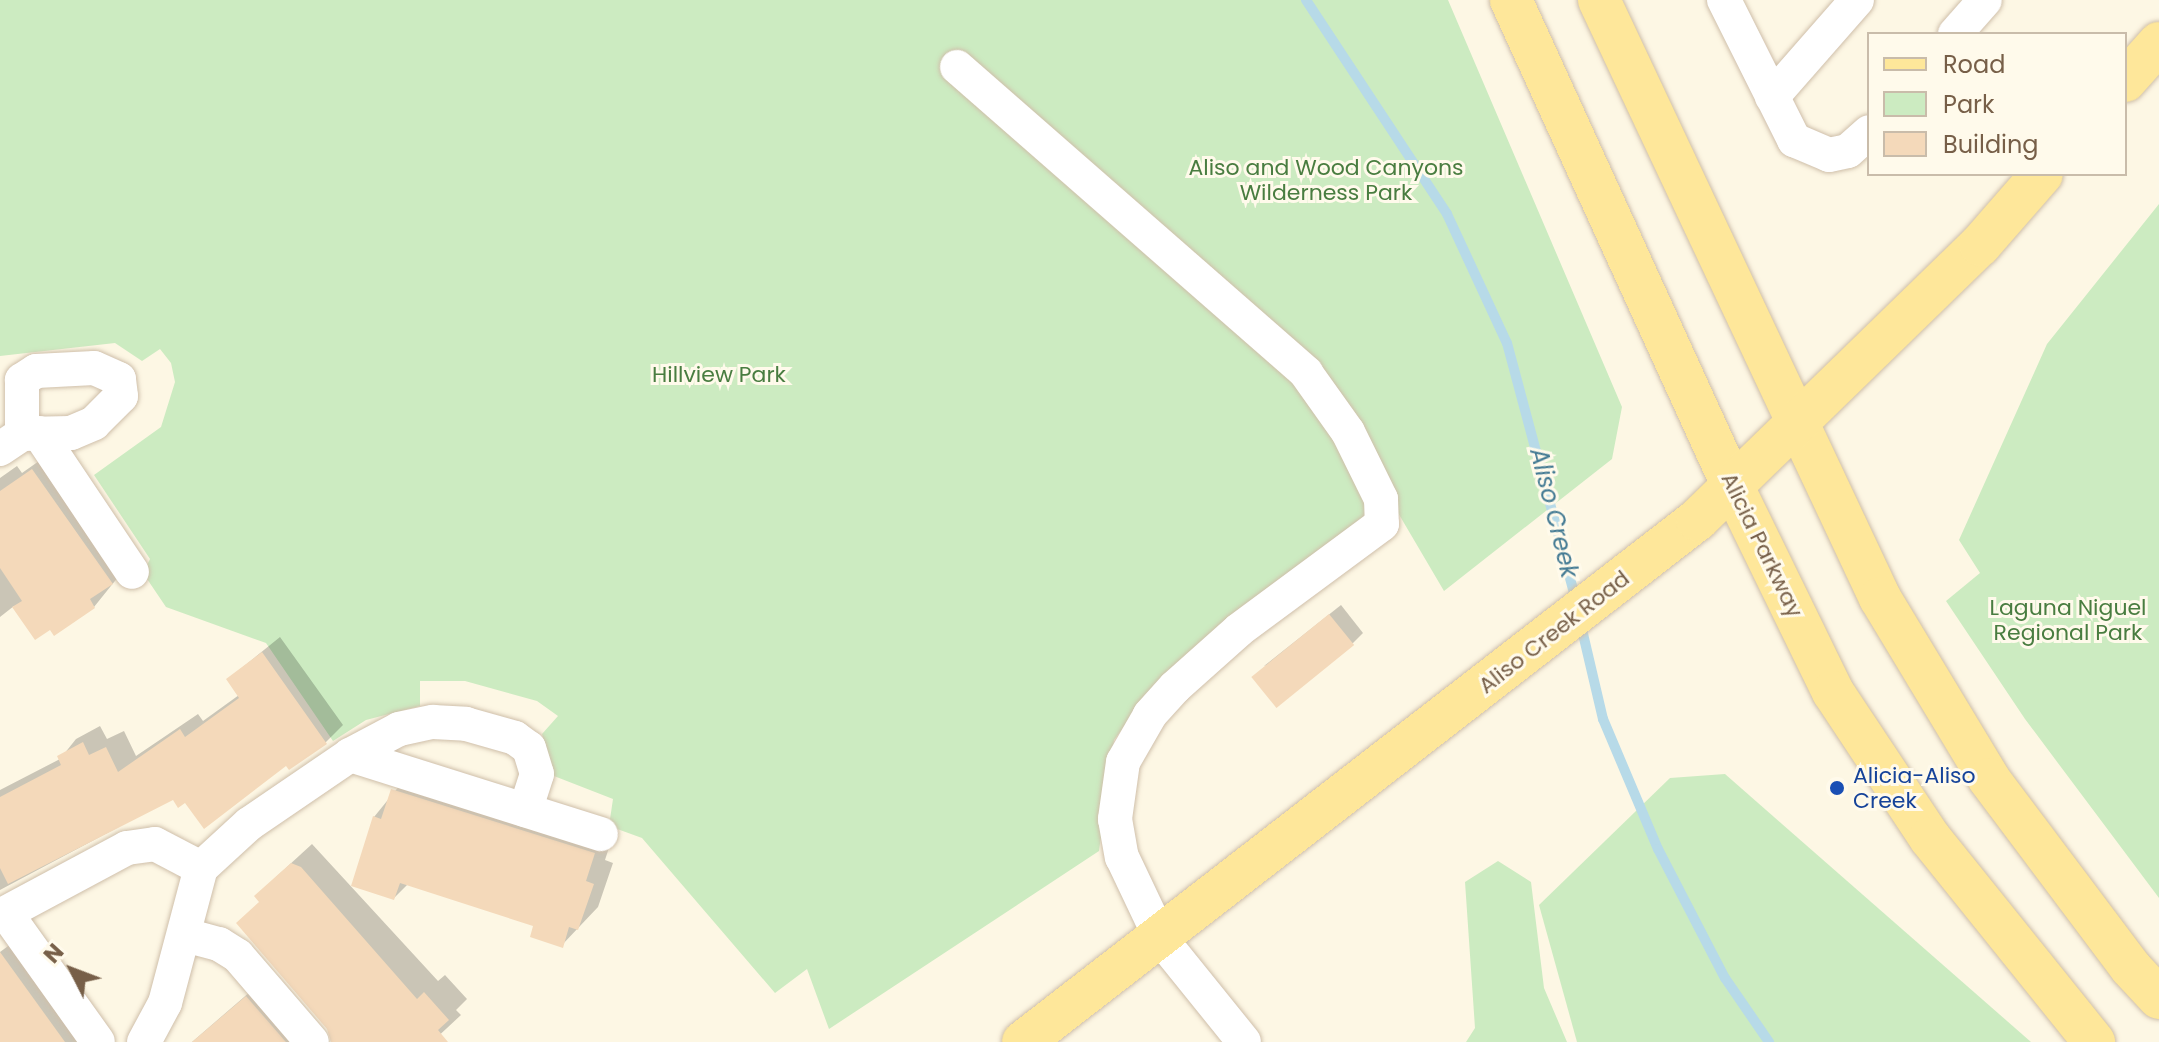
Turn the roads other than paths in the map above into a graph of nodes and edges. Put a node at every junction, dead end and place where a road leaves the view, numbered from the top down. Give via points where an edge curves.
1 (1511, 0) edge
2 (1599, 0) edge
3 (1724, 0) edge
4 (1857, 0) edge
5 (1985, 0) edge
6 (1957, 32) edge
7 (2159, 43) edge
8 (957, 67) dead end
9 (2127, 79) edge
10 (1772, 97) junction
11 (1867, 134) edge
12 (2040, 176) edge
13 (1796, 424) junction
14 (21, 439) edge
15 (1733, 487) junction
16 (132, 572) dead end
17 (350, 755) junction
18 (525, 810) junction
19 (601, 834) dead end
20 (201, 868) junction
21 (3, 915) edge
22 (185, 935) junction
23 (1161, 939) junction
24 (2159, 998) edge
25 (98, 1042) edge
26 (144, 1042) edge
27 (312, 1042) edge
28 (1023, 1042) edge
29 (1244, 1042) edge
30 (2094, 1042) edge

1 - 15 main road, Alicia Parkway
2 - 13 main road
3 - 10 street
4 - 10 street
5 - 6 street
7 - 9 main road
8 - 23 street via 1306,373 1348,432 1381,499 1382,524 1239,630 1175,687 1150,715 1123,762 1115,819 1121,853
10 - 11 street via 1794,140 1808,149 1829,155 1848,151
12 - 13 main road, Aliso Creek Road via 1980,245
13 - 15 main road, Aliso Creek Road
13 - 24 main road via 1880,598 1989,779
14 - 16 street
15 - 23 main road, Aliso Creek Road
15 - 30 main road, Alicia Parkway via 1833,692 1930,838
17 - 18 street
17 - 18 street via 399,729 433,722 466,724 515,738 529,748 537,774
17 - 20 street via 249,824
18 - 19 street
20 - 21 street via 155,844 127,848
20 - 22 street
21 - 25 street
22 - 26 street via 165,1003
22 - 27 street via 219,944 238,956
23 - 28 main road, Aliso Creek Road
23 - 29 street

